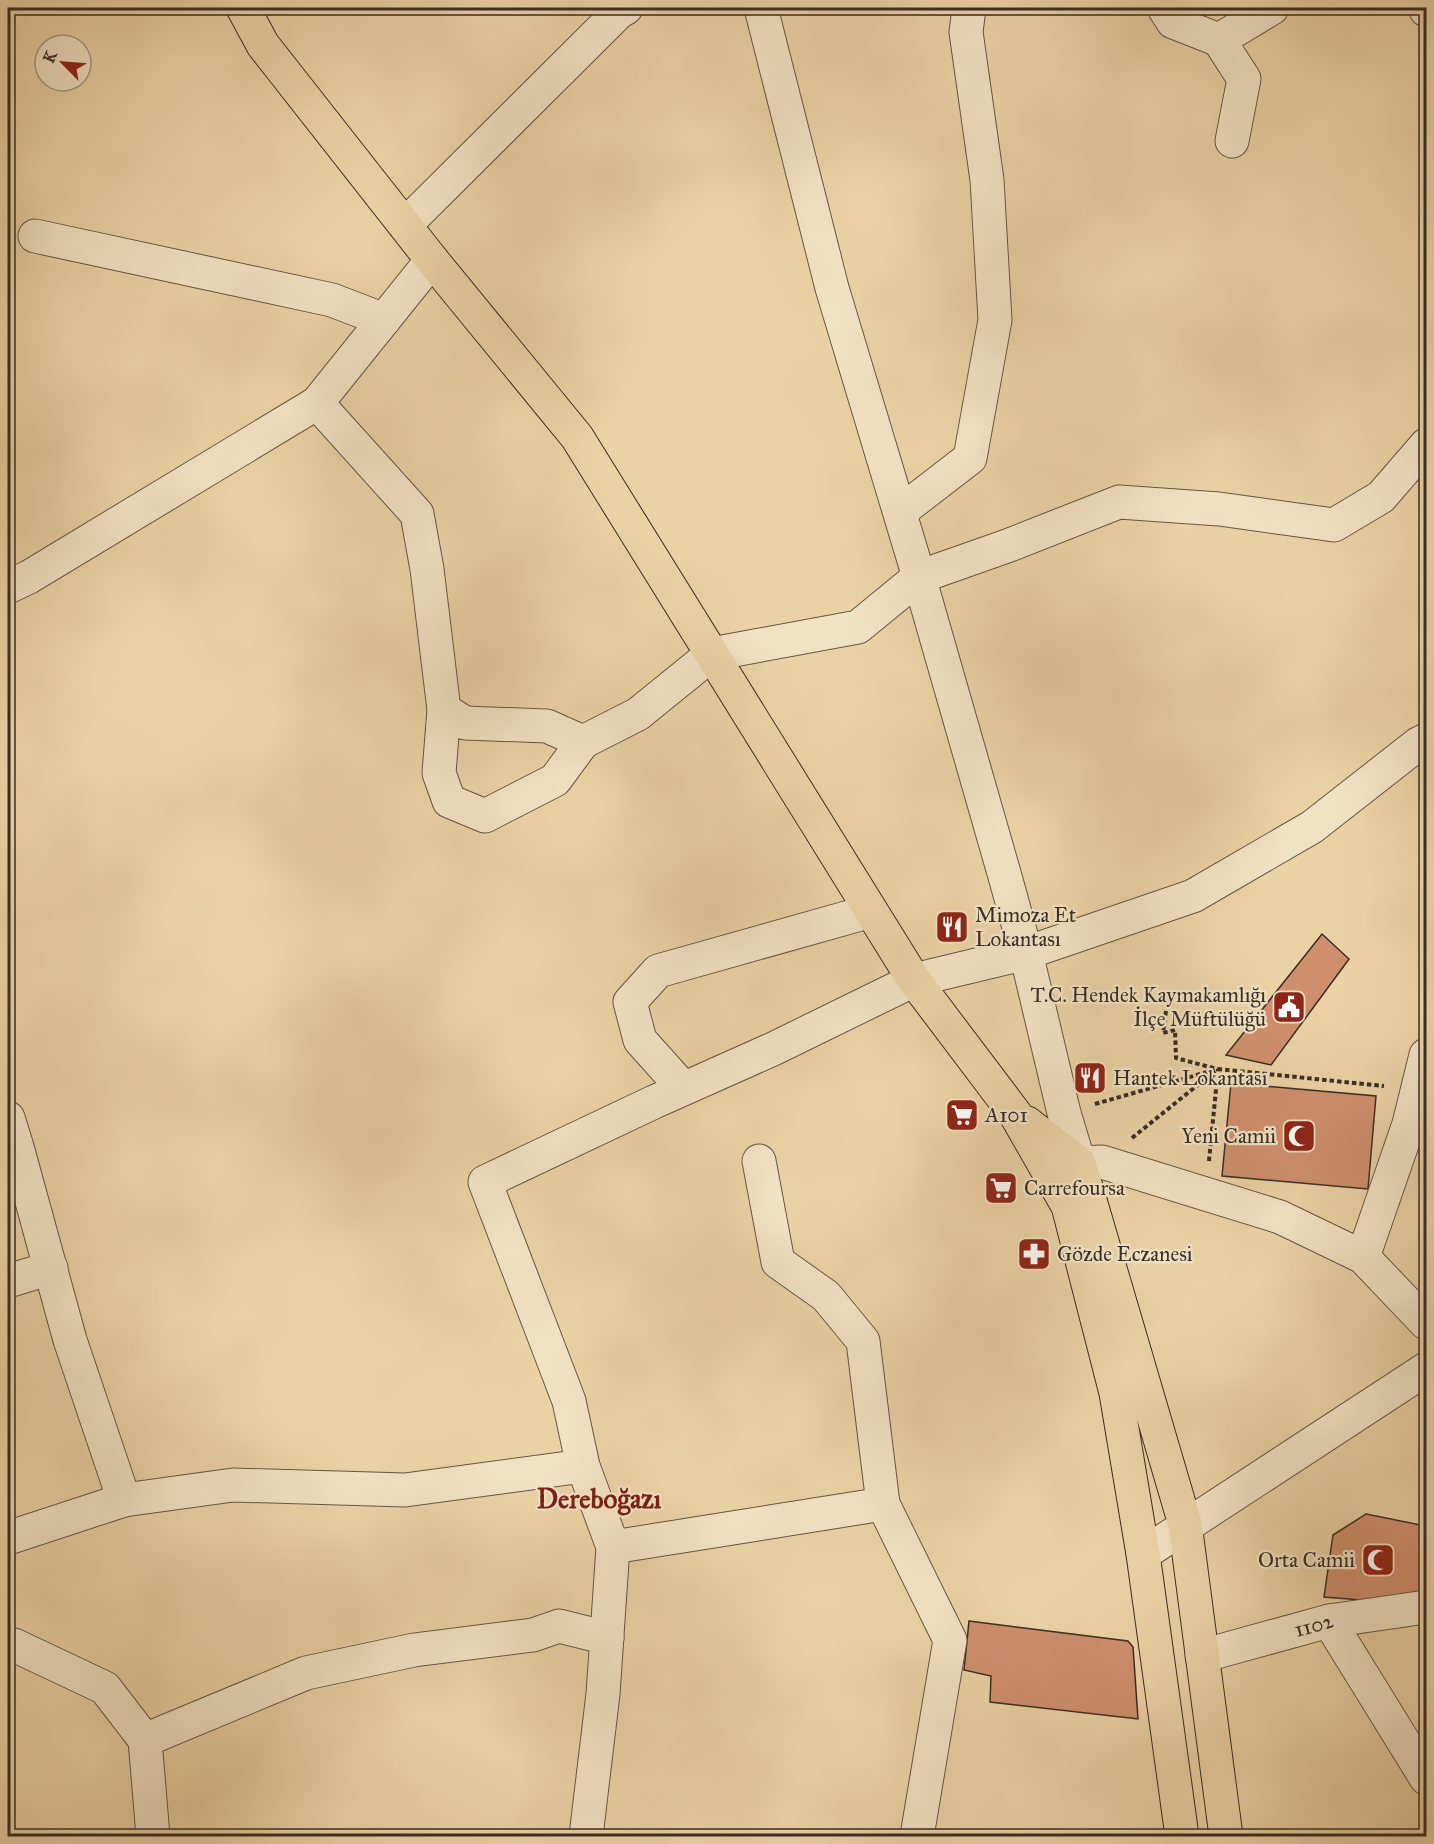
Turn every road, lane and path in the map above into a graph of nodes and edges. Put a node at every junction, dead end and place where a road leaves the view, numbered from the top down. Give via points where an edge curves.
1 (243, 8) edge
2 (761, 8) edge
3 (969, 8) edge
4 (1164, 8) edge
5 (1272, 8) edge
6 (620, 9) edge
7 (1219, 40) junction
8 (1232, 141) dead end
9 (406, 224) junction
10 (35, 236) dead end
11 (432, 260) junction
12 (384, 320) junction
13 (317, 403) junction
14 (1426, 445) edge
15 (900, 512) junction
16 (919, 576) junction
17 (8, 587) edge
18 (712, 654) junction
19 (444, 710) junction
20 (1426, 740) edge
21 (583, 742) junction
22 (871, 911) junction
23 (1026, 952) junction
24 (914, 980) junction
25 (1166, 1011) dead end
26 (1426, 1055) edge
27 (1218, 1069) junction
28 (683, 1088) junction
29 (1418, 1107) edge
30 (1064, 1113) junction
31 (1016, 1115) junction
32 (8, 1118) edge
33 (759, 1161) dead end
34 (1091, 1162) junction
35 (1206, 1194) junction
36 (1068, 1206) junction
37 (1363, 1257) junction
38 (51, 1268) junction
39 (8, 1281) edge
40 (1426, 1323) edge
41 (1426, 1369) edge
42 (583, 1466) junction
43 (124, 1500) junction
44 (883, 1504) junction
45 (1185, 1524) junction
46 (8, 1538) edge
47 (613, 1548) junction
48 (1143, 1554) junction
49 (1426, 1607) edge
50 (1329, 1621) junction
51 (607, 1638) junction
52 (14, 1645) dead end
53 (1202, 1656) junction
54 (145, 1740) junction
55 (1426, 1778) edge
56 (153, 1836) edge
57 (586, 1836) edge
58 (917, 1836) edge
59 (1182, 1836) edge
60 (1226, 1836) edge

1 - 9 main road via 262,45
2 - 15 street via 832,288
3 - 15 street via 966,32 987,180 995,320 970,459
4 - 7 street via 1173,22
5 - 7 street
6 - 9 street
7 - 8 street via 1244,79
9 - 11 main road
10 - 12 street via 332,300
11 - 12 street
11 - 18 main road via 577,437
12 - 13 street
13 - 17 street
13 - 19 street via 417,514
14 - 16 street via 1381,497 1334,525 1219,509 1119,502
15 - 16 street
16 - 18 street via 858,627
16 - 23 street
18 - 21 street via 638,714
18 - 22 main road
19 - 21 street via 465,723 547,726
19 - 21 street via 439,773 449,801 485,816 555,780
20 - 23 street via 1312,827 1193,896
22 - 24 main road
22 - 28 street via 658,971 630,1002 640,1040
23 - 24 street
23 - 30 street
24 - 28 street
24 - 31 main road
25 - 27 path via 1163,1033 1175,1030 1176,1058
26 - 29 street
27 - 29 path
27 - 30 path
27 - 34 path
27 - 35 path
28 - 42 street via 485,1182 569,1401
29 - 37 street
30 - 34 street
31 - 34 main road
31 - 36 main road
32 - 38 street
33 - 44 street via 778,1262 826,1296 863,1341
34 - 35 street
34 - 36 main road
34 - 45 main road
35 - 37 street via 1280,1217
36 - 48 main road via 1116,1393
37 - 40 street
38 - 39 street
38 - 43 street via 70,1340
41 - 45 street
42 - 43 street via 405,1490 232,1485
42 - 47 street
43 - 46 street
44 - 47 street
44 - 58 street via 950,1640
45 - 48 street
45 - 53 main road
47 - 51 street
48 - 59 main road
49 - 50 street, 1102
50 - 53 street, 1102
50 - 55 street
51 - 54 street via 559,1626 533,1635 414,1650 306,1673
51 - 57 street
52 - 54 street via 105,1688
53 - 60 main road
54 - 56 street

